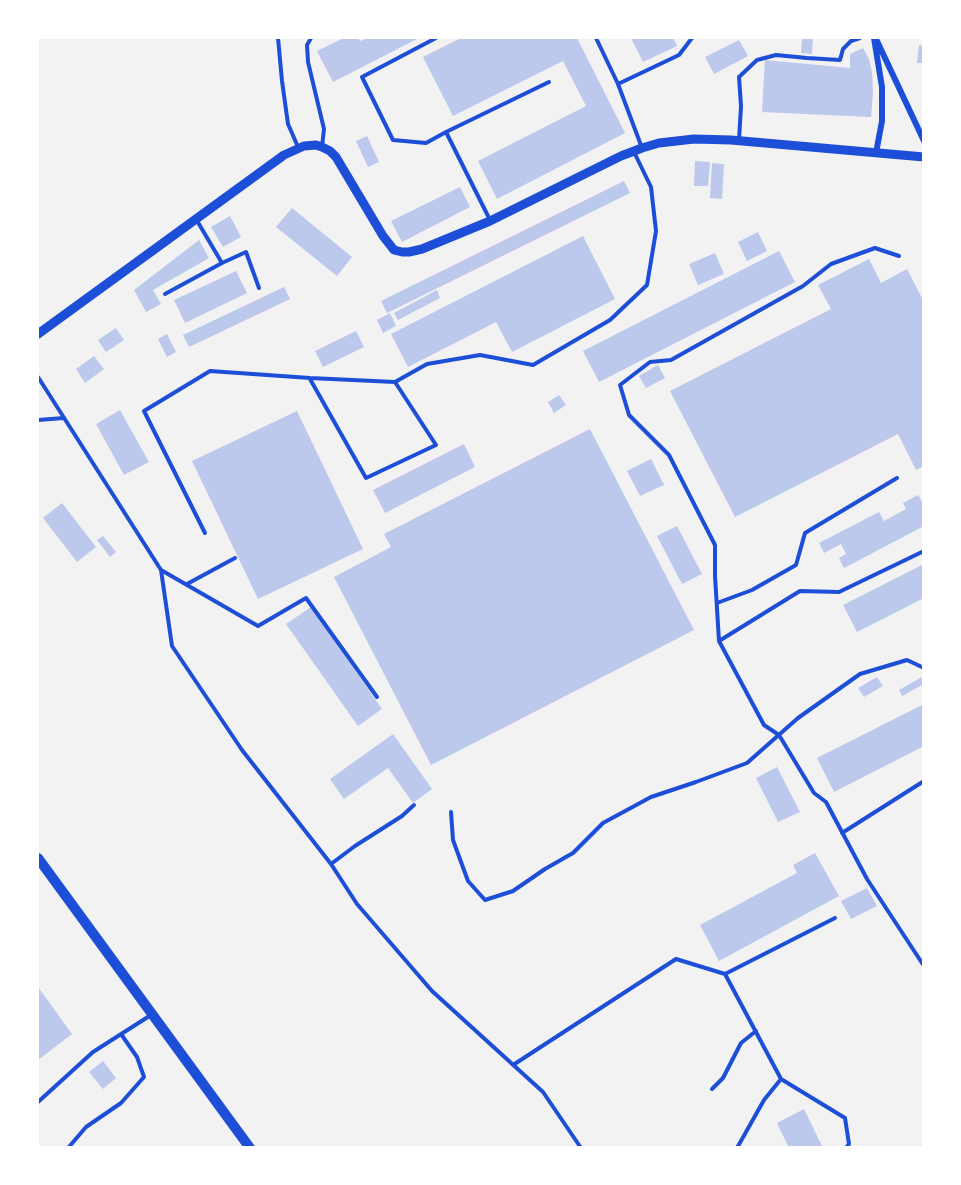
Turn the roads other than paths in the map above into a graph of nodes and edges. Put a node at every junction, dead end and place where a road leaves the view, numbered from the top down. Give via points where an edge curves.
1 (278, 38) edge
2 (311, 38) edge
3 (436, 38) edge
4 (596, 38) edge
5 (692, 38) edge
6 (860, 38) edge
7 (875, 38) edge
8 (549, 82) dead end
9 (618, 84) junction
10 (446, 132) junction
11 (738, 141) junction
12 (924, 141) edge
13 (322, 147) junction
14 (299, 148) junction
15 (638, 150) junction
16 (876, 153) junction
17 (924, 157) edge
18 (196, 218) junction
19 (490, 221) junction
20 (899, 256) dead end
21 (222, 263) junction
22 (259, 288) dead end
23 (165, 294) dead end
24 (38, 334) edge
25 (38, 377) edge
26 (310, 378) junction
27 (395, 382) junction
28 (64, 418) junction
29 (38, 420) edge
30 (897, 477) dead end
31 (205, 533) dead end
32 (924, 551) edge
33 (235, 558) dead end
34 (161, 570) junction
35 (186, 585) junction
36 (717, 603) junction
37 (719, 641) junction
38 (924, 668) edge
39 (377, 697) dead end
40 (779, 735) junction
41 (924, 781) edge
42 (414, 805) dead end
43 (451, 812) dead end
44 (842, 833) junction
45 (38, 858) edge
46 (332, 864) junction
47 (835, 918) dead end
48 (924, 966) edge
49 (725, 974) junction
50 (152, 1014) junction
51 (756, 1031) junction
52 (121, 1034) junction
53 (513, 1065) junction
54 (781, 1079) junction
55 (712, 1089) dead end
56 (38, 1102) edge
57 (68, 1148) edge
58 (250, 1148) edge
59 (581, 1148) edge
60 (737, 1148) edge
61 (846, 1148) edge

1 - 14 lane via 288,124
2 - 13 lane via 307,45 308,62 324,129
3 - 10 lane via 362,77 393,140 426,143
4 - 9 lane
5 - 9 lane via 679,55
6 - 11 lane via 843,49 840,60 776,55 757,60 740,76
7 - 12 street
7 - 16 street via 882,87 882,121
8 - 10 lane
9 - 15 lane
10 - 19 lane
11 - 15 street via 694,139
11 - 16 street
13 - 14 street
13 - 19 street via 336,157 383,236 397,251 422,249
14 - 18 street
15 - 19 street
15 - 27 lane via 651,187 656,231 647,285 610,320 533,365 480,355 427,364
16 - 17 street
18 - 21 lane
18 - 24 street
20 - 36 lane via 875,248 831,264 803,286 671,360 650,362 620,385 629,415 669,455 715,545
21 - 22 lane via 246,252
21 - 23 lane
25 - 28 lane
26 - 27 lane
26 - 27 lane via 366,478 436,445
26 - 31 lane via 210,371 144,411
28 - 29 lane
28 - 34 lane
30 - 36 lane via 805,534 796,565 752,590
32 - 37 lane via 839,592 800,591
33 - 35 lane
34 - 35 lane
34 - 46 lane via 172,646 242,750
35 - 39 lane via 258,626 306,598
36 - 37 lane
37 - 40 lane via 764,725
38 - 40 lane via 907,660 860,674
40 - 43 lane via 747,763 651,797 603,823 573,854 513,891 485,900 468,881 453,840
40 - 44 lane via 814,793 826,802
41 - 44 lane
42 - 46 lane
44 - 48 lane
45 - 50 main road
46 - 53 lane via 357,904 432,991
47 - 49 lane
49 - 51 lane
49 - 53 lane via 676,959
50 - 52 lane
50 - 58 main road
51 - 54 lane
51 - 55 lane via 741,1043 723,1078
52 - 56 lane via 93,1052
52 - 57 lane via 137,1057 144,1077 121,1103 86,1127
53 - 59 lane via 543,1092
54 - 60 lane via 764,1100
54 - 61 lane via 845,1118 849,1144

